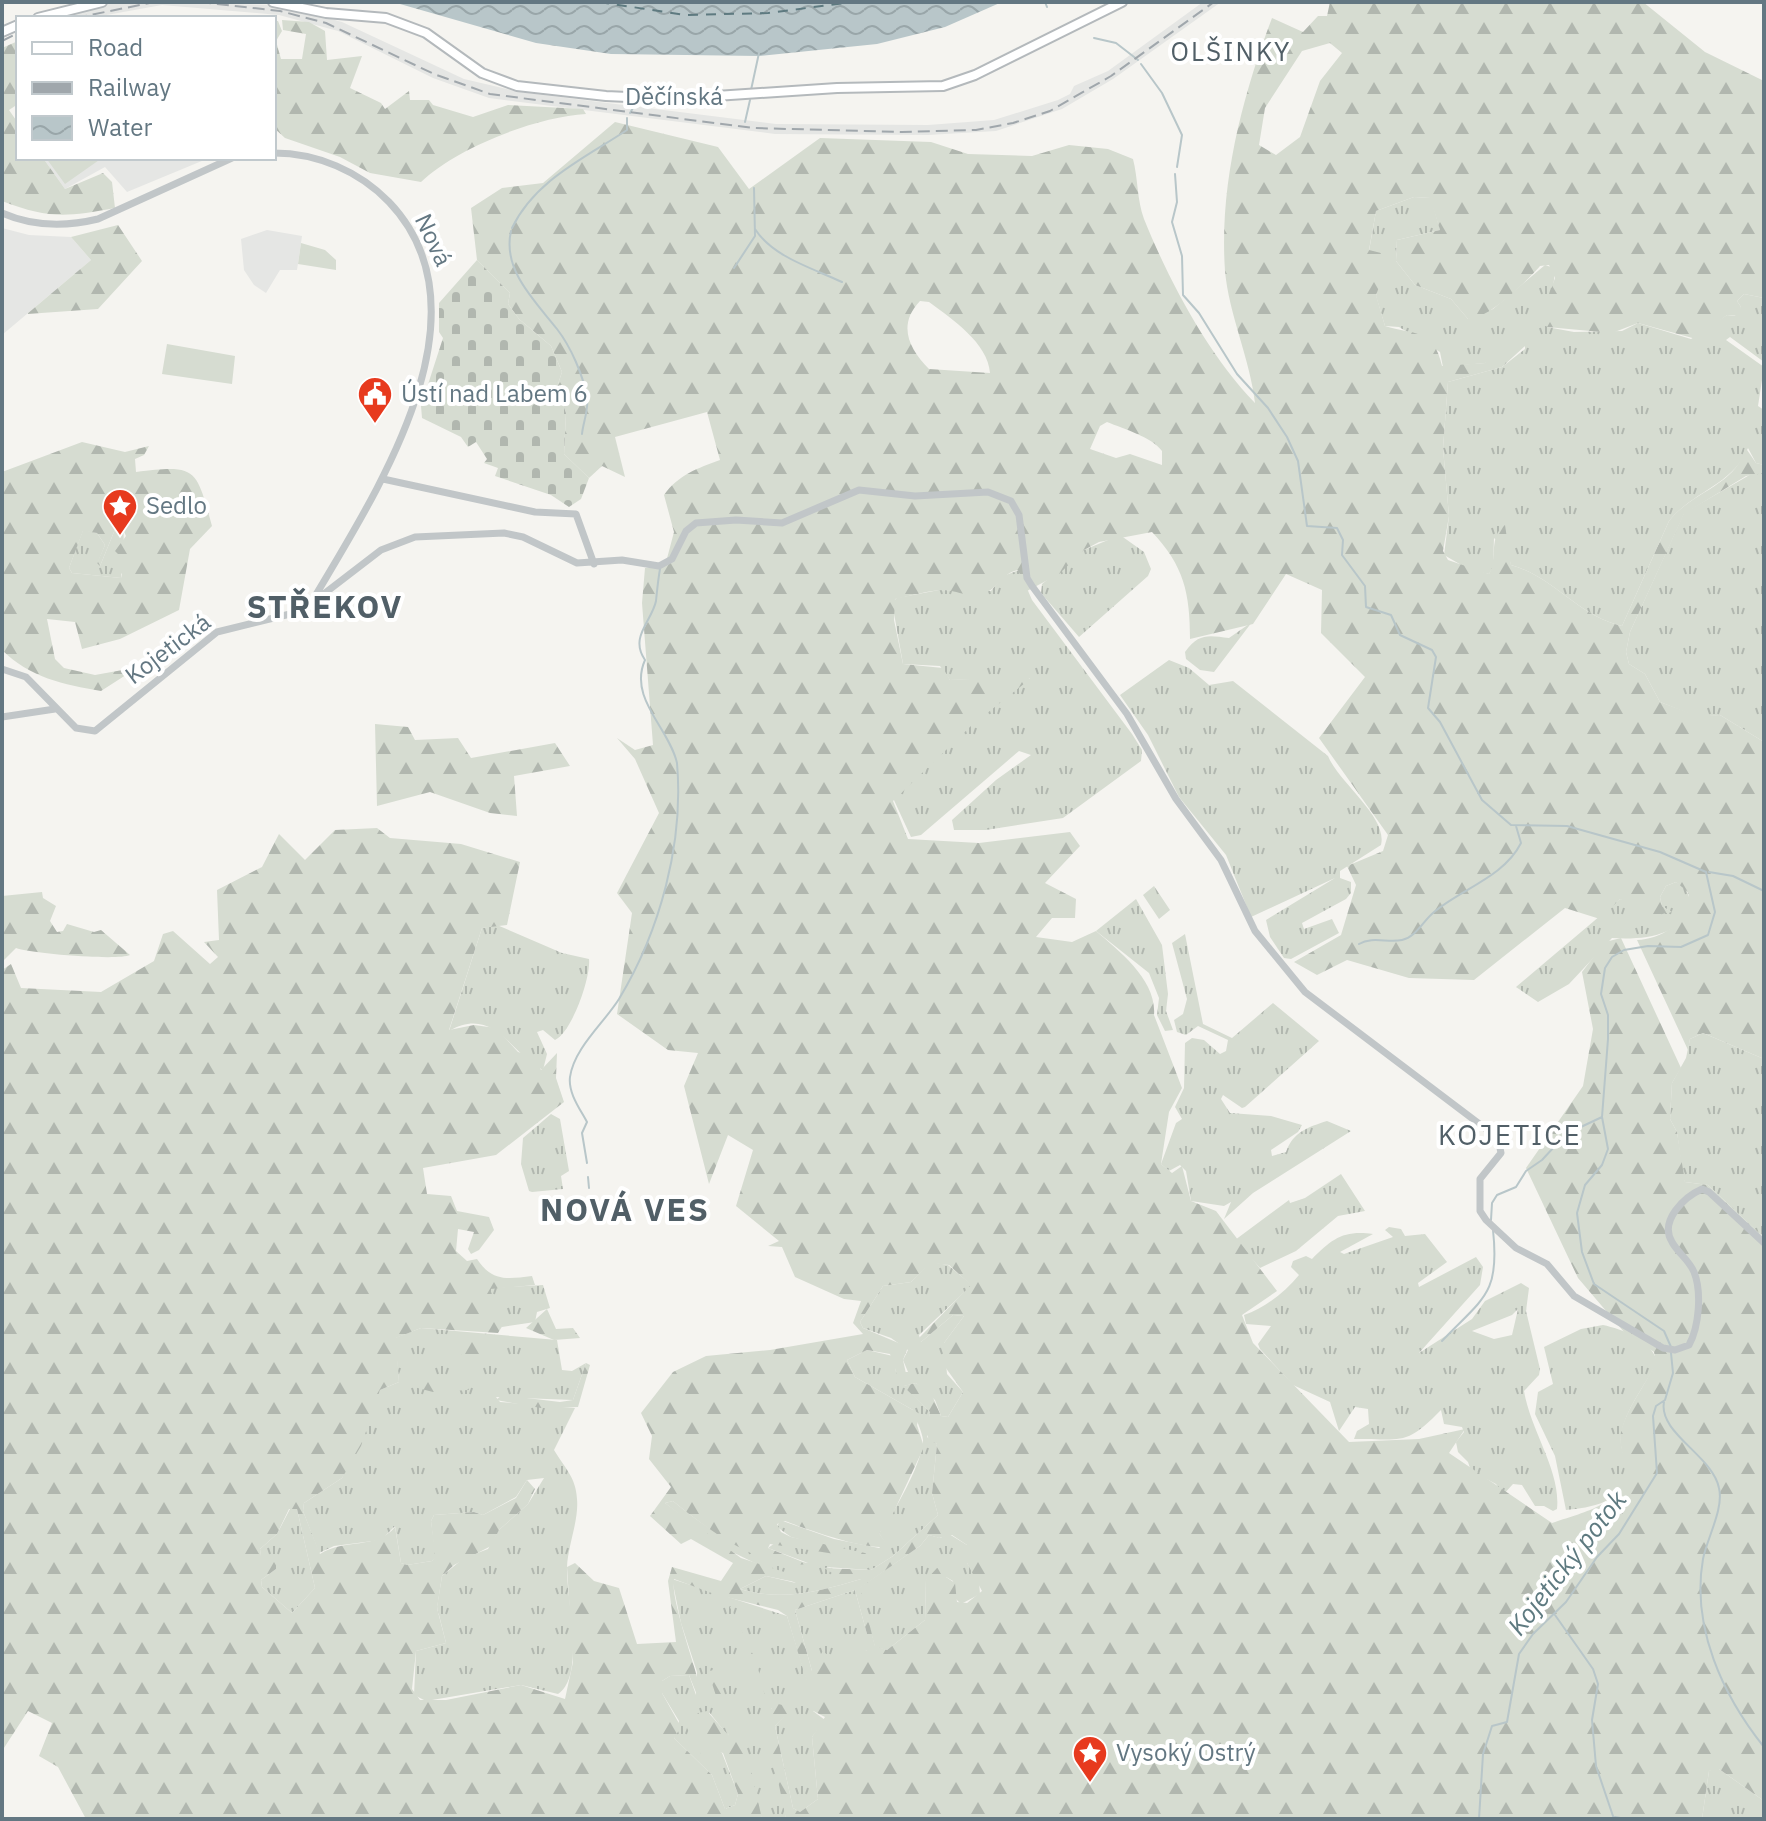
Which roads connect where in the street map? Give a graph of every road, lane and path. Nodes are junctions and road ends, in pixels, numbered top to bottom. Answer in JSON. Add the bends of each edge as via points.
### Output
{"nodes":[{"id":1,"x":102,"y":2,"type":"edge"},
{"id":2,"x":273,"y":2,"type":"edge"},
{"id":3,"x":1122,"y":2,"type":"edge"},
{"id":4,"x":46,"y":16,"type":"edge"},
{"id":5,"x":276,"y":153,"type":"edge"},
{"id":6,"x":228,"y":160,"type":"edge"},
{"id":7,"x":2,"y":213,"type":"edge"},
{"id":8,"x":383,"y":479,"type":"junction"},
{"id":9,"x":594,"y":564,"type":"junction"},
{"id":10,"x":313,"y":600,"type":"junction"},
{"id":11,"x":2,"y":669,"type":"edge"},
{"id":12,"x":55,"y":709,"type":"junction"},
{"id":13,"x":2,"y":717,"type":"edge"},
{"id":14,"x":1764,"y":1243,"type":"edge"}],
"edges":[{"from":1,"to":4,"type":"main road"},
{"from":2,"to":3,"type":"main road","name":"Děčínská","via":[[400,23],[432,36],[482,73],[508,84],[642,98],[943,86]]},
{"from":5,"to":8,"type":"street","name":"Nová","via":[[319,159],[360,178],[387,200],[416,239],[432,285],[434,317],[427,355]]},
{"from":6,"to":7,"type":"street","via":[[98,219],[51,225]]},
{"from":8,"to":9,"type":"street","via":[[535,512],[576,514]]},
{"from":8,"to":10,"type":"street","name":"Nová"},
{"from":9,"to":10,"type":"street","name":"Kojetická","via":[[577,563],[504,533],[426,535],[381,550]]},
{"from":9,"to":14,"type":"street","name":"Kojetická","via":[[622,560],[659,566],[672,559],[696,523],[782,523],[859,490],[1003,496],[1019,515],[1027,578],[1127,714],[1176,799],[1221,860],[1247,920],[1284,969],[1305,992],[1498,1138],[1501,1153],[1478,1189],[1480,1211],[1502,1238],[1547,1264],[1574,1296],[1675,1350],[1689,1345],[1697,1319],[1693,1271],[1668,1231],[1677,1209],[1702,1189]]},
{"from":10,"to":12,"type":"street","name":"Kojetická","via":[[283,616],[217,632],[98,729],[71,725]]},
{"from":11,"to":12,"type":"street","via":[[26,677]]},
{"from":12,"to":13,"type":"street"}]}
